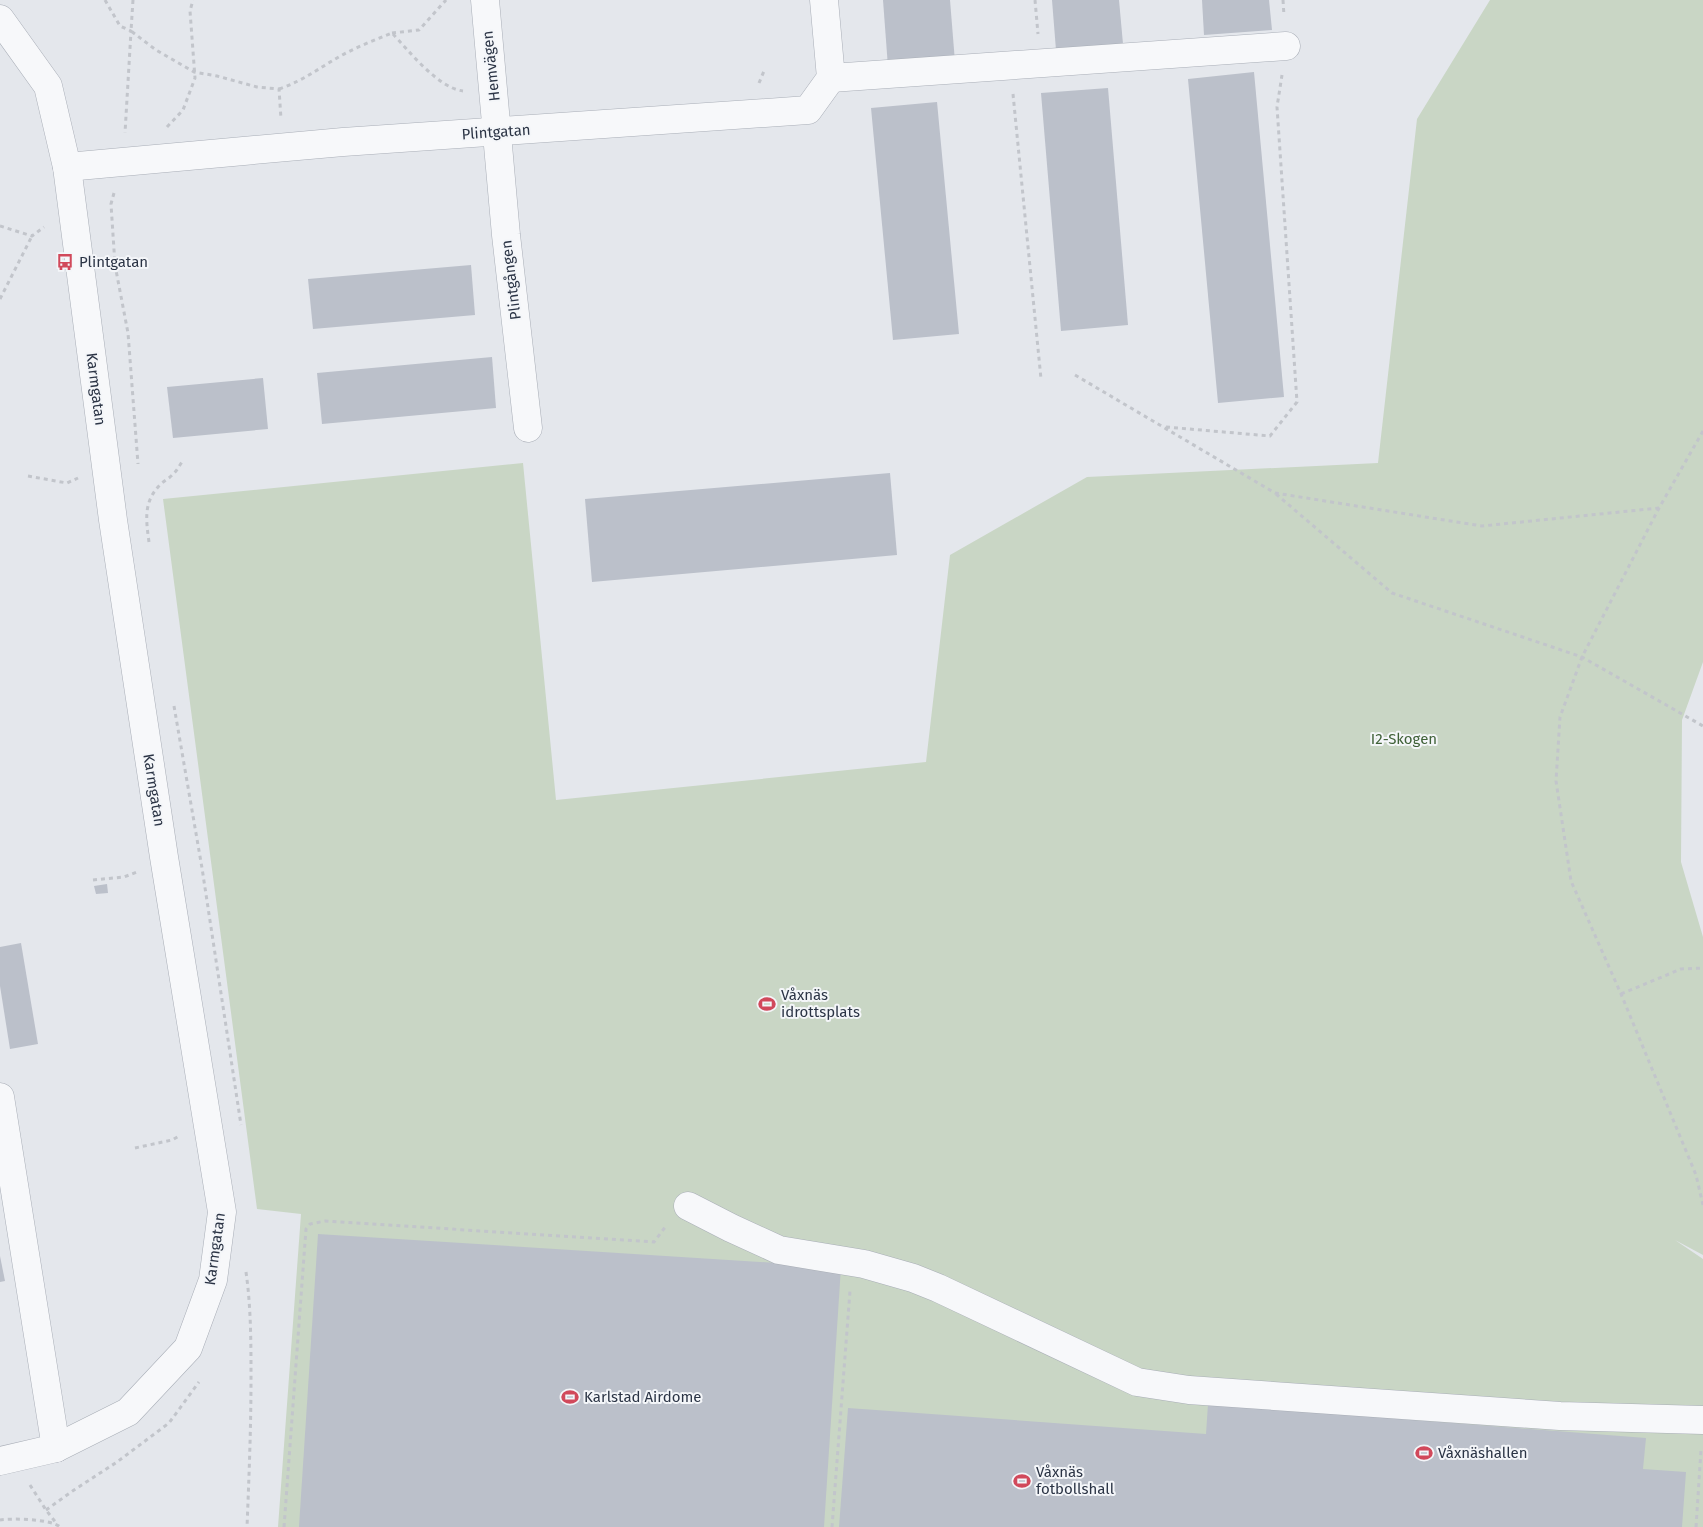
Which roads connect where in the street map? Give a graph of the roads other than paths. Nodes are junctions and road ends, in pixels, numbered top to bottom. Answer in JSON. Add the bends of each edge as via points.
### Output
{"nodes":[{"id":1,"x":484,"y":0,"type":"edge"},
{"id":2,"x":824,"y":0,"type":"edge"},
{"id":3,"x":0,"y":19,"type":"edge"},
{"id":4,"x":1286,"y":46,"type":"road end"},
{"id":5,"x":831,"y":78,"type":"junction"},
{"id":6,"x":497,"y":132,"type":"junction"},
{"id":7,"x":68,"y":167,"type":"junction"},
{"id":8,"x":528,"y":428,"type":"dead end"},
{"id":9,"x":0,"y":1097,"type":"edge"},
{"id":10,"x":688,"y":1206,"type":"road end"},
{"id":11,"x":1703,"y":1420,"type":"edge"},
{"id":12,"x":56,"y":1448,"type":"junction"},
{"id":13,"x":6,"y":1459,"type":"edge"}],
"edges":[{"from":1,"to":6,"type":"street","name":"Hemvägen"},
{"from":2,"to":5,"type":"street"},
{"from":3,"to":7,"type":"street","name":"Karmgatan","via":[[48,86]]},
{"from":4,"to":5,"type":"street"},
{"from":5,"to":6,"type":"street","name":"Plintgatan","via":[[808,110]]},
{"from":6,"to":7,"type":"street","name":"Plintgatan","via":[[343,142]]},
{"from":6,"to":8,"type":"street","name":"Plintgången"},
{"from":7,"to":12,"type":"street","name":"Karmgatan","via":[[112,520],[222,1212],[213,1280],[188,1348],[128,1412]]},
{"from":9,"to":12,"type":"street"},
{"from":10,"to":11,"type":"street","via":[[779,1250],[852,1262],[913,1278],[1138,1382],[1189,1390],[1560,1416]]},
{"from":12,"to":13,"type":"street","name":"Karmgatan"}]}
